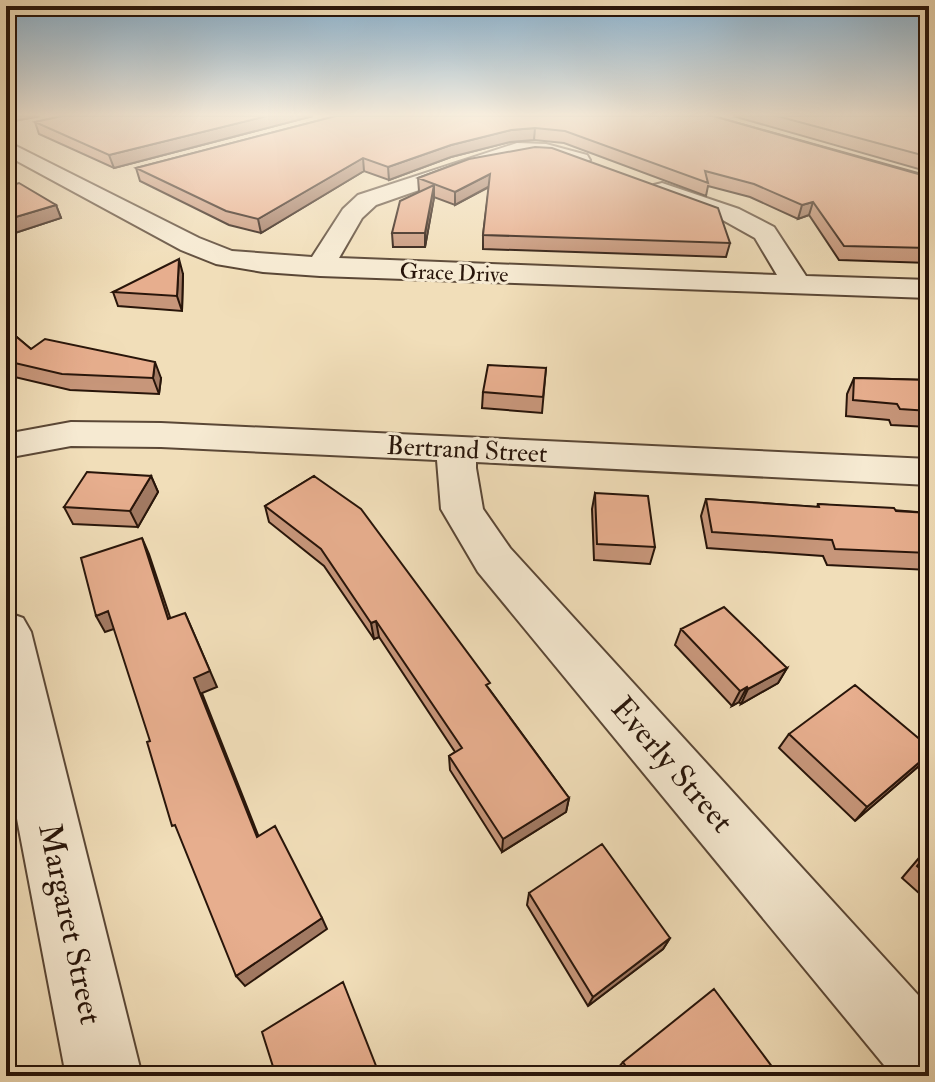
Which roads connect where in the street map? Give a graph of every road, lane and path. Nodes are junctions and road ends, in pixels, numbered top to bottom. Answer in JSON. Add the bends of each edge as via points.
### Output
{"nodes":[{"id":1,"x":54,"y":166,"type":"edge"},
{"id":2,"x":464,"y":166,"type":"edge"},
{"id":3,"x":112,"y":178,"type":"dead end"},
{"id":4,"x":641,"y":182,"type":"edge"},
{"id":5,"x":82,"y":186,"type":"junction"},
{"id":6,"x":320,"y":268,"type":"junction"},
{"id":7,"x":797,"y":284,"type":"junction"},
{"id":8,"x":929,"y":289,"type":"edge"},
{"id":9,"x":6,"y":446,"type":"edge"},
{"id":10,"x":457,"y":450,"type":"junction"},
{"id":11,"x":929,"y":472,"type":"edge"},
{"id":12,"x":6,"y":632,"type":"edge"},
{"id":13,"x":929,"y":1062,"type":"edge"},
{"id":14,"x":104,"y":1076,"type":"edge"}],
"edges":[{"from":1,"to":5,"type":"street","name":"Grace Drive"},
{"from":2,"to":6,"type":"street","via":[[367,200],[352,214]]},
{"from":3,"to":5,"type":"street"},
{"from":4,"to":7,"type":"street","via":[[765,233]]},
{"from":5,"to":6,"type":"street","name":"Grace Drive","via":[[226,258]]},
{"from":6,"to":7,"type":"street","name":"Grace Drive"},
{"from":7,"to":8,"type":"street","name":"Grace Drive"},
{"from":9,"to":10,"type":"street","name":"Bertrand Street","via":[[98,433]]},
{"from":10,"to":11,"type":"street","name":"Bertrand Street"},
{"from":10,"to":13,"type":"street","name":"Everly Street","via":[[455,486],[464,520],[494,560]]},
{"from":12,"to":14,"type":"street","name":"Margaret Street"}]}
